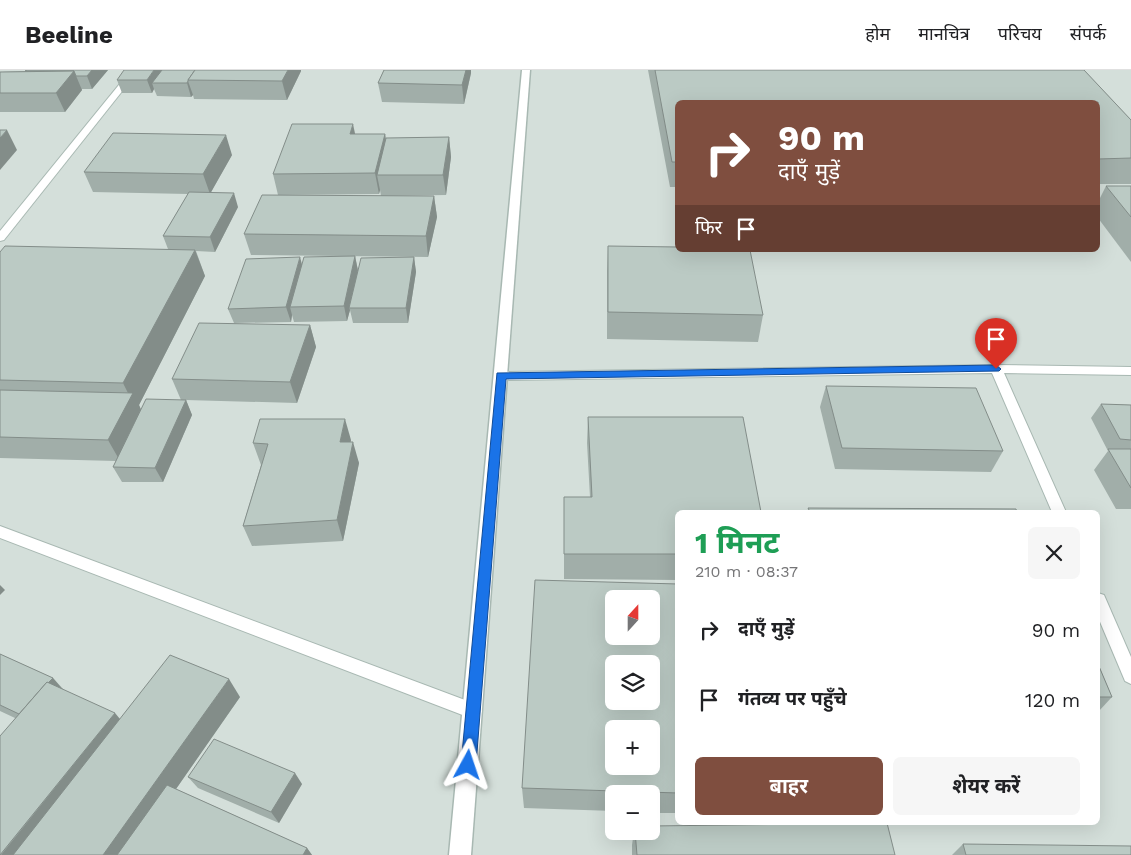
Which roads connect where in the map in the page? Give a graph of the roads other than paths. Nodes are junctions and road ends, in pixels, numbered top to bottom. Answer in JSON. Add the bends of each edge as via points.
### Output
{"nodes":[{"id":1,"x":135,"y":70,"type":"edge"},
{"id":2,"x":526,"y":70,"type":"edge"},
{"id":3,"x":0,"y":238,"type":"edge"},
{"id":4,"x":996,"y":369,"type":"junction"},
{"id":5,"x":1131,"y":371,"type":"edge"},
{"id":6,"x":501,"y":376,"type":"junction"},
{"id":7,"x":1058,"y":510,"type":"edge"},
{"id":8,"x":0,"y":532,"type":"edge"},
{"id":9,"x":1100,"y":605,"type":"edge"},
{"id":10,"x":1131,"y":676,"type":"edge"},
{"id":11,"x":473,"y":711,"type":"junction"},
{"id":12,"x":460,"y":855,"type":"edge"}],
"edges":[{"from":1,"to":3,"type":"lane"},
{"from":2,"to":6,"type":"street"},
{"from":4,"to":5,"type":"lane"},
{"from":4,"to":6,"type":"lane"},
{"from":4,"to":7,"type":"lane"},
{"from":6,"to":11,"type":"street"},
{"from":8,"to":11,"type":"lane"},
{"from":9,"to":10,"type":"lane"},
{"from":11,"to":12,"type":"street"}]}
